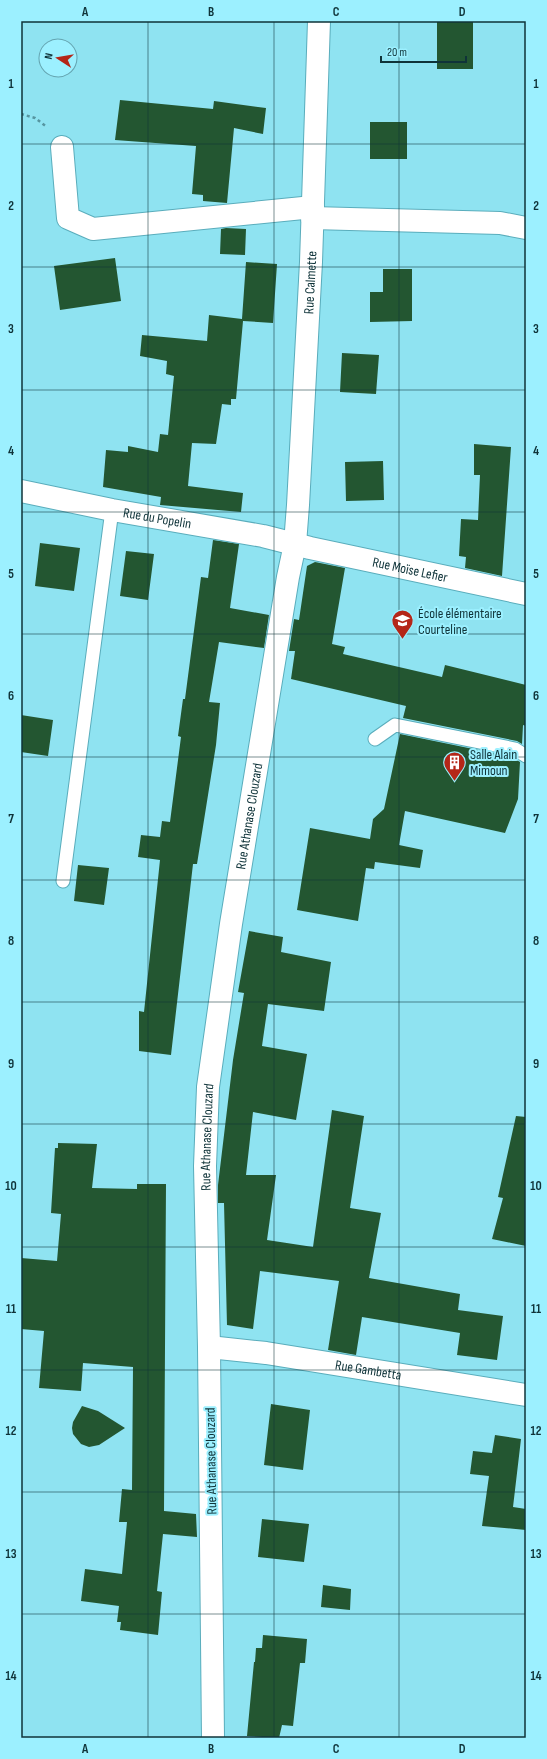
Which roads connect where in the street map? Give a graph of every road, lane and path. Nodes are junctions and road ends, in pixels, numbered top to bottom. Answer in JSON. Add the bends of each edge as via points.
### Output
{"nodes":[{"id":1,"x":319,"y":21,"type":"edge"},
{"id":2,"x":62,"y":147,"type":"dead end"},
{"id":3,"x":313,"y":213,"type":"junction"},
{"id":4,"x":526,"y":228,"type":"edge"},
{"id":5,"x":21,"y":491,"type":"edge"},
{"id":6,"x":112,"y":510,"type":"junction"},
{"id":7,"x":295,"y":544,"type":"junction"},
{"id":8,"x":526,"y":594,"type":"edge"},
{"id":9,"x":375,"y":739,"type":"dead end"},
{"id":10,"x":526,"y":756,"type":"edge"},
{"id":11,"x":63,"y":881,"type":"dead end"},
{"id":12,"x":209,"y":1347,"type":"junction"},
{"id":13,"x":526,"y":1395,"type":"edge"},
{"id":14,"x":213,"y":1738,"type":"edge"}],
"edges":[{"from":1,"to":3,"type":"street","name":"Rue Calmette"},
{"from":2,"to":3,"type":"street","via":[[68,218],[92,229]]},
{"from":3,"to":4,"type":"street","via":[[500,223]]},
{"from":3,"to":7,"type":"street","name":"Rue Calmette"},
{"from":5,"to":6,"type":"street","name":"Rue du Popelin"},
{"from":6,"to":7,"type":"street","name":"Rue du Popelin","via":[[263,536]]},
{"from":6,"to":11,"type":"lane"},
{"from":7,"to":8,"type":"street","name":"Rue Moïse Lefier"},
{"from":7,"to":12,"type":"street","name":"Rue Athanase Clouzard","via":[[288,577],[270,719],[231,924],[208,1087],[205,1166]]},
{"from":9,"to":10,"type":"lane","via":[[395,725],[515,749]]},
{"from":12,"to":13,"type":"street","name":"Rue Gambetta","via":[[266,1353]]},
{"from":12,"to":14,"type":"street","name":"Rue Athanase Clouzard"}]}
